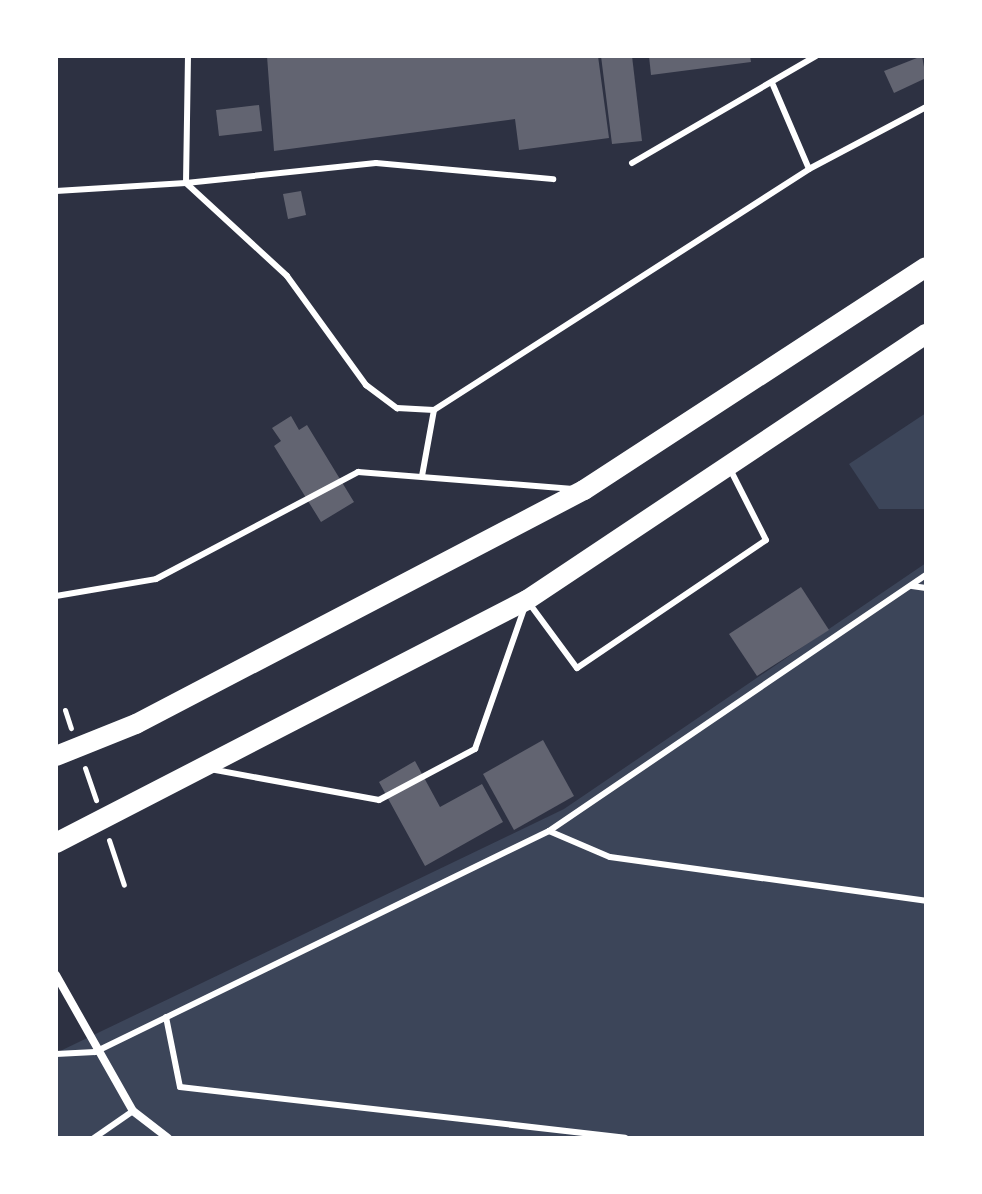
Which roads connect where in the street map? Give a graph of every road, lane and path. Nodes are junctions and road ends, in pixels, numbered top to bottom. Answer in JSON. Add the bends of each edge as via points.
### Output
{"nodes":[{"id":1,"x":188,"y":56,"type":"edge"},
{"id":2,"x":816,"y":56,"type":"edge"},
{"id":3,"x":773,"y":85,"type":"junction"},
{"id":4,"x":926,"y":107,"type":"edge"},
{"id":5,"x":632,"y":163,"type":"dead end"},
{"id":6,"x":809,"y":169,"type":"junction"},
{"id":7,"x":553,"y":179,"type":"dead end"},
{"id":8,"x":186,"y":183,"type":"junction"},
{"id":9,"x":56,"y":191,"type":"edge"},
{"id":10,"x":926,"y":267,"type":"edge"},
{"id":11,"x":926,"y":334,"type":"edge"},
{"id":12,"x":434,"y":410,"type":"junction"},
{"id":13,"x":728,"y":466,"type":"junction"},
{"id":14,"x":422,"y":476,"type":"junction"},
{"id":15,"x":584,"y":490,"type":"junction"},
{"id":16,"x":926,"y":575,"type":"edge"},
{"id":17,"x":912,"y":586,"type":"junction"},
{"id":18,"x":926,"y":588,"type":"edge"},
{"id":19,"x":56,"y":596,"type":"edge"},
{"id":20,"x":527,"y":600,"type":"junction"},
{"id":21,"x":56,"y":756,"type":"edge"},
{"id":22,"x":206,"y":769,"type":"junction"},
{"id":23,"x":549,"y":831,"type":"junction"},
{"id":24,"x":56,"y":843,"type":"edge"},
{"id":25,"x":926,"y":901,"type":"edge"},
{"id":26,"x":56,"y":975,"type":"edge"},
{"id":27,"x":166,"y":1017,"type":"junction"},
{"id":28,"x":95,"y":1052,"type":"junction"},
{"id":29,"x":56,"y":1054,"type":"edge"},
{"id":30,"x":133,"y":1111,"type":"junction"},
{"id":31,"x":594,"y":1135,"type":"edge"},
{"id":32,"x":94,"y":1138,"type":"edge"},
{"id":33,"x":168,"y":1138,"type":"edge"},
{"id":34,"x":625,"y":1138,"type":"edge"}],
"edges":[{"from":1,"to":8,"type":"lane"},
{"from":2,"to":3,"type":"lane"},
{"from":3,"to":5,"type":"lane"},
{"from":3,"to":6,"type":"lane"},
{"from":4,"to":6,"type":"lane"},
{"from":6,"to":12,"type":"lane"},
{"from":7,"to":8,"type":"lane","via":[[376,163]]},
{"from":8,"to":9,"type":"lane"},
{"from":8,"to":12,"type":"lane","via":[[287,276],[366,385],[397,408]]},
{"from":10,"to":15,"type":"main road"},
{"from":11,"to":13,"type":"main road"},
{"from":12,"to":14,"type":"lane"},
{"from":13,"to":20,"type":"main road"},
{"from":13,"to":20,"type":"lane","via":[[766,540],[577,668]]},
{"from":14,"to":15,"type":"lane"},
{"from":14,"to":19,"type":"lane","via":[[358,472],[156,579]]},
{"from":15,"to":21,"type":"main road","via":[[136,724]]},
{"from":16,"to":17,"type":"lane"},
{"from":17,"to":18,"type":"lane"},
{"from":17,"to":23,"type":"lane"},
{"from":20,"to":22,"type":"main road"},
{"from":20,"to":22,"type":"lane","via":[[475,749],[379,800]]},
{"from":22,"to":24,"type":"main road"},
{"from":23,"to":25,"type":"lane","via":[[610,857]]},
{"from":23,"to":27,"type":"lane"},
{"from":26,"to":28,"type":"street"},
{"from":27,"to":28,"type":"lane"},
{"from":27,"to":31,"type":"lane","via":[[180,1087]]},
{"from":28,"to":29,"type":"lane"},
{"from":28,"to":30,"type":"street"},
{"from":30,"to":32,"type":"lane"},
{"from":30,"to":33,"type":"street"},
{"from":31,"to":34,"type":"lane"}]}
